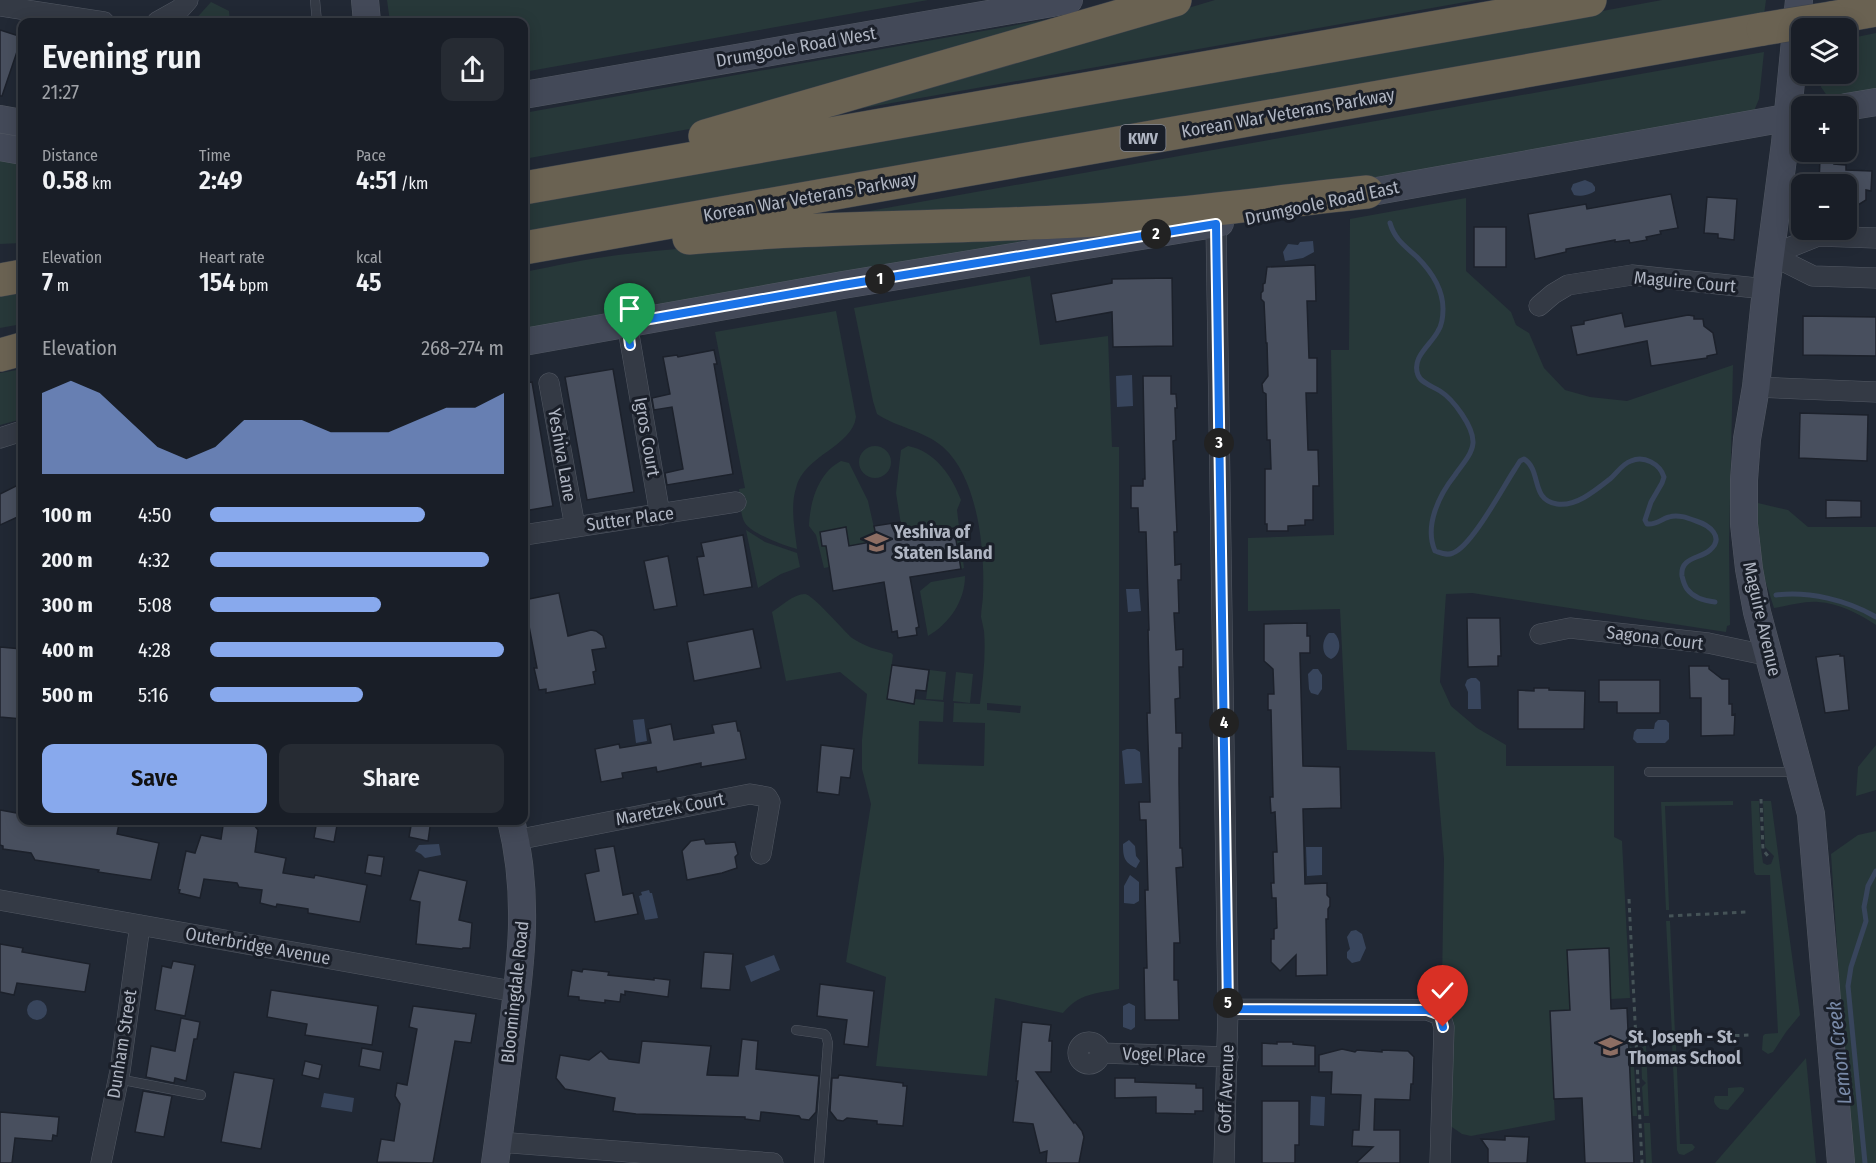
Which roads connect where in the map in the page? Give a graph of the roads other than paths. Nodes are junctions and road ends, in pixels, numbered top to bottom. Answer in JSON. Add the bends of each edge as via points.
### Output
{"nodes":[{"id":1,"x":188,"y":0,"type":"edge"},
{"id":2,"x":315,"y":0,"type":"edge"},
{"id":3,"x":365,"y":0,"type":"edge"},
{"id":4,"x":1069,"y":0,"type":"edge"},
{"id":5,"x":1175,"y":0,"type":"edge"},
{"id":6,"x":1590,"y":0,"type":"edge"},
{"id":7,"x":1799,"y":0,"type":"edge"},
{"id":8,"x":0,"y":6,"type":"edge"},
{"id":9,"x":1876,"y":10,"type":"edge"},
{"id":10,"x":78,"y":18,"type":"edge"},
{"id":11,"x":164,"y":18,"type":"edge"},
{"id":12,"x":317,"y":18,"type":"edge"},
{"id":13,"x":367,"y":18,"type":"edge"},
{"id":14,"x":528,"y":93,"type":"edge"},
{"id":15,"x":1795,"y":96,"type":"edge"},
{"id":16,"x":1876,"y":102,"type":"edge"},
{"id":17,"x":1857,"y":105,"type":"edge"},
{"id":18,"x":1791,"y":117,"type":"edge"},
{"id":19,"x":0,"y":119,"type":"edge"},
{"id":20,"x":18,"y":122,"type":"edge"},
{"id":21,"x":1791,"y":134,"type":"edge"},
{"id":22,"x":0,"y":147,"type":"edge"},
{"id":23,"x":18,"y":150,"type":"edge"},
{"id":24,"x":528,"y":185,"type":"edge"},
{"id":25,"x":528,"y":185,"type":"edge"},
{"id":26,"x":1367,"y":192,"type":"junction"},
{"id":27,"x":1216,"y":224,"type":"junction"},
{"id":28,"x":1876,"y":238,"type":"edge"},
{"id":29,"x":528,"y":247,"type":"edge"},
{"id":30,"x":528,"y":255,"type":"edge"},
{"id":31,"x":1771,"y":255,"type":"junction"},
{"id":32,"x":18,"y":258,"type":"edge"},
{"id":33,"x":0,"y":260,"type":"edge"},
{"id":34,"x":18,"y":277,"type":"edge"},
{"id":35,"x":1876,"y":278,"type":"edge"},
{"id":36,"x":0,"y":280,"type":"edge"},
{"id":37,"x":1766,"y":289,"type":"junction"},
{"id":38,"x":1539,"y":306,"type":"dead end"},
{"id":39,"x":627,"y":323,"type":"junction"},
{"id":40,"x":18,"y":339,"type":"edge"},
{"id":41,"x":0,"y":341,"type":"edge"},
{"id":42,"x":528,"y":341,"type":"edge"},
{"id":43,"x":18,"y":350,"type":"edge"},
{"id":44,"x":0,"y":355,"type":"edge"},
{"id":45,"x":549,"y":383,"type":"dead end"},
{"id":46,"x":1756,"y":387,"type":"junction"},
{"id":47,"x":1876,"y":392,"type":"edge"},
{"id":48,"x":18,"y":432,"type":"edge"},
{"id":49,"x":0,"y":438,"type":"edge"},
{"id":50,"x":736,"y":502,"type":"dead end"},
{"id":51,"x":660,"y":515,"type":"junction"},
{"id":52,"x":575,"y":527,"type":"junction"},
{"id":53,"x":528,"y":534,"type":"edge"},
{"id":54,"x":1540,"y":634,"type":"dead end"},
{"id":55,"x":1770,"y":656,"type":"junction"},
{"id":56,"x":1648,"y":772,"type":"dead end"},
{"id":57,"x":1801,"y":772,"type":"junction"},
{"id":58,"x":514,"y":830,"type":"edge"},
{"id":59,"x":760,"y":854,"type":"dead end"},
{"id":60,"x":0,"y":900,"type":"edge"},
{"id":61,"x":140,"y":924,"type":"junction"},
{"id":62,"x":517,"y":992,"type":"junction"},
{"id":63,"x":1228,"y":1009,"type":"junction"},
{"id":64,"x":796,"y":1030,"type":"dead end"},
{"id":65,"x":1100,"y":1053,"type":"dead end"},
{"id":66,"x":1228,"y":1057,"type":"junction"},
{"id":67,"x":118,"y":1079,"type":"junction"},
{"id":68,"x":201,"y":1095,"type":"dead end"},
{"id":69,"x":496,"y":1153,"type":"edge"},
{"id":70,"x":629,"y":1158,"type":"edge"},
{"id":71,"x":101,"y":1163,"type":"edge"},
{"id":72,"x":773,"y":1163,"type":"edge"},
{"id":73,"x":819,"y":1163,"type":"edge"},
{"id":74,"x":1224,"y":1163,"type":"edge"},
{"id":75,"x":1440,"y":1163,"type":"edge"},
{"id":76,"x":1841,"y":1163,"type":"edge"}],
"edges":[{"from":1,"to":11,"type":"street"},
{"from":2,"to":12,"type":"lane"},
{"from":3,"to":13,"type":"street"},
{"from":4,"to":14,"type":"street","name":"Drumgoole Road West"},
{"from":5,"to":24,"type":"highway","via":[[746,126],[629,154]]},
{"from":6,"to":25,"type":"highway"},
{"from":7,"to":15,"type":"street","name":"Maguire Avenue"},
{"from":8,"to":10,"type":"street"},
{"from":9,"to":29,"type":"highway","name":"Korean War Veterans Parkway","number":"KWV","bridge":true},
{"from":16,"to":17,"type":"street"},
{"from":18,"to":26,"type":"street","name":"Drumgoole Road East"},
{"from":19,"to":20,"type":"street"},
{"from":21,"to":31,"type":"street","name":"Maguire Avenue"},
{"from":22,"to":23,"type":"street"},
{"from":26,"to":27,"type":"street","name":"Drumgoole Road East"},
{"from":26,"to":30,"type":"highway","via":[[1153,217],[766,231]]},
{"from":27,"to":39,"type":"street","name":"Drumgoole Road East"},
{"from":27,"to":63,"type":"street","name":"Goff Avenue"},
{"from":28,"to":31,"type":"street","via":[[1818,236]]},
{"from":31,"to":35,"type":"street","via":[[1813,276]]},
{"from":31,"to":37,"type":"street","name":"Maguire Avenue"},
{"from":32,"to":33,"type":"highway"},
{"from":34,"to":36,"type":"highway"},
{"from":37,"to":38,"type":"street","name":"Maguire Court","via":[[1632,275],[1568,285]]},
{"from":37,"to":46,"type":"street","name":"Maguire Avenue"},
{"from":39,"to":42,"type":"street","name":"Drumgoole Road East"},
{"from":39,"to":51,"type":"street","name":"Igros Court"},
{"from":40,"to":41,"type":"highway"},
{"from":43,"to":44,"type":"highway"},
{"from":45,"to":52,"type":"street","name":"Yeshiva Lane"},
{"from":46,"to":47,"type":"street"},
{"from":46,"to":55,"type":"street","name":"Maguire Avenue","via":[[1747,439],[1744,524],[1757,612]]},
{"from":48,"to":49,"type":"street"},
{"from":50,"to":51,"type":"street","name":"Sutter Place"},
{"from":51,"to":52,"type":"street","name":"Sutter Place"},
{"from":52,"to":53,"type":"street","name":"Sutter Place"},
{"from":54,"to":55,"type":"street","name":"Sagona Court","via":[[1570,628],[1708,644]]},
{"from":55,"to":57,"type":"street","name":"Maguire Avenue"},
{"from":56,"to":57,"type":"lane"},
{"from":57,"to":76,"type":"street","name":"Maguire Avenue","via":[[1811,814]]},
{"from":58,"to":59,"type":"street","name":"Maretzek Court","via":[[759,794],[770,802]]},
{"from":58,"to":62,"type":"street","name":"Bloomingdale Road","via":[[522,886],[523,932]]},
{"from":60,"to":61,"type":"street","name":"Outerbridge Avenue"},
{"from":61,"to":62,"type":"street","name":"Outerbridge Avenue"},
{"from":61,"to":67,"type":"street","name":"Dunham Street"},
{"from":62,"to":69,"type":"street","name":"Bloomingdale Road"},
{"from":63,"to":66,"type":"street","name":"Goff Avenue"},
{"from":63,"to":75,"type":"street","via":[[1427,1010],[1440,1015]]},
{"from":64,"to":73,"type":"lane","via":[[824,1034],[828,1043]]},
{"from":65,"to":66,"type":"street","name":"Vogel Place"},
{"from":66,"to":74,"type":"street","name":"Goff Avenue"},
{"from":67,"to":68,"type":"lane"},
{"from":67,"to":71,"type":"street","name":"Dunham Street"},
{"from":69,"to":70,"type":"street"},
{"from":70,"to":72,"type":"street"}]}
